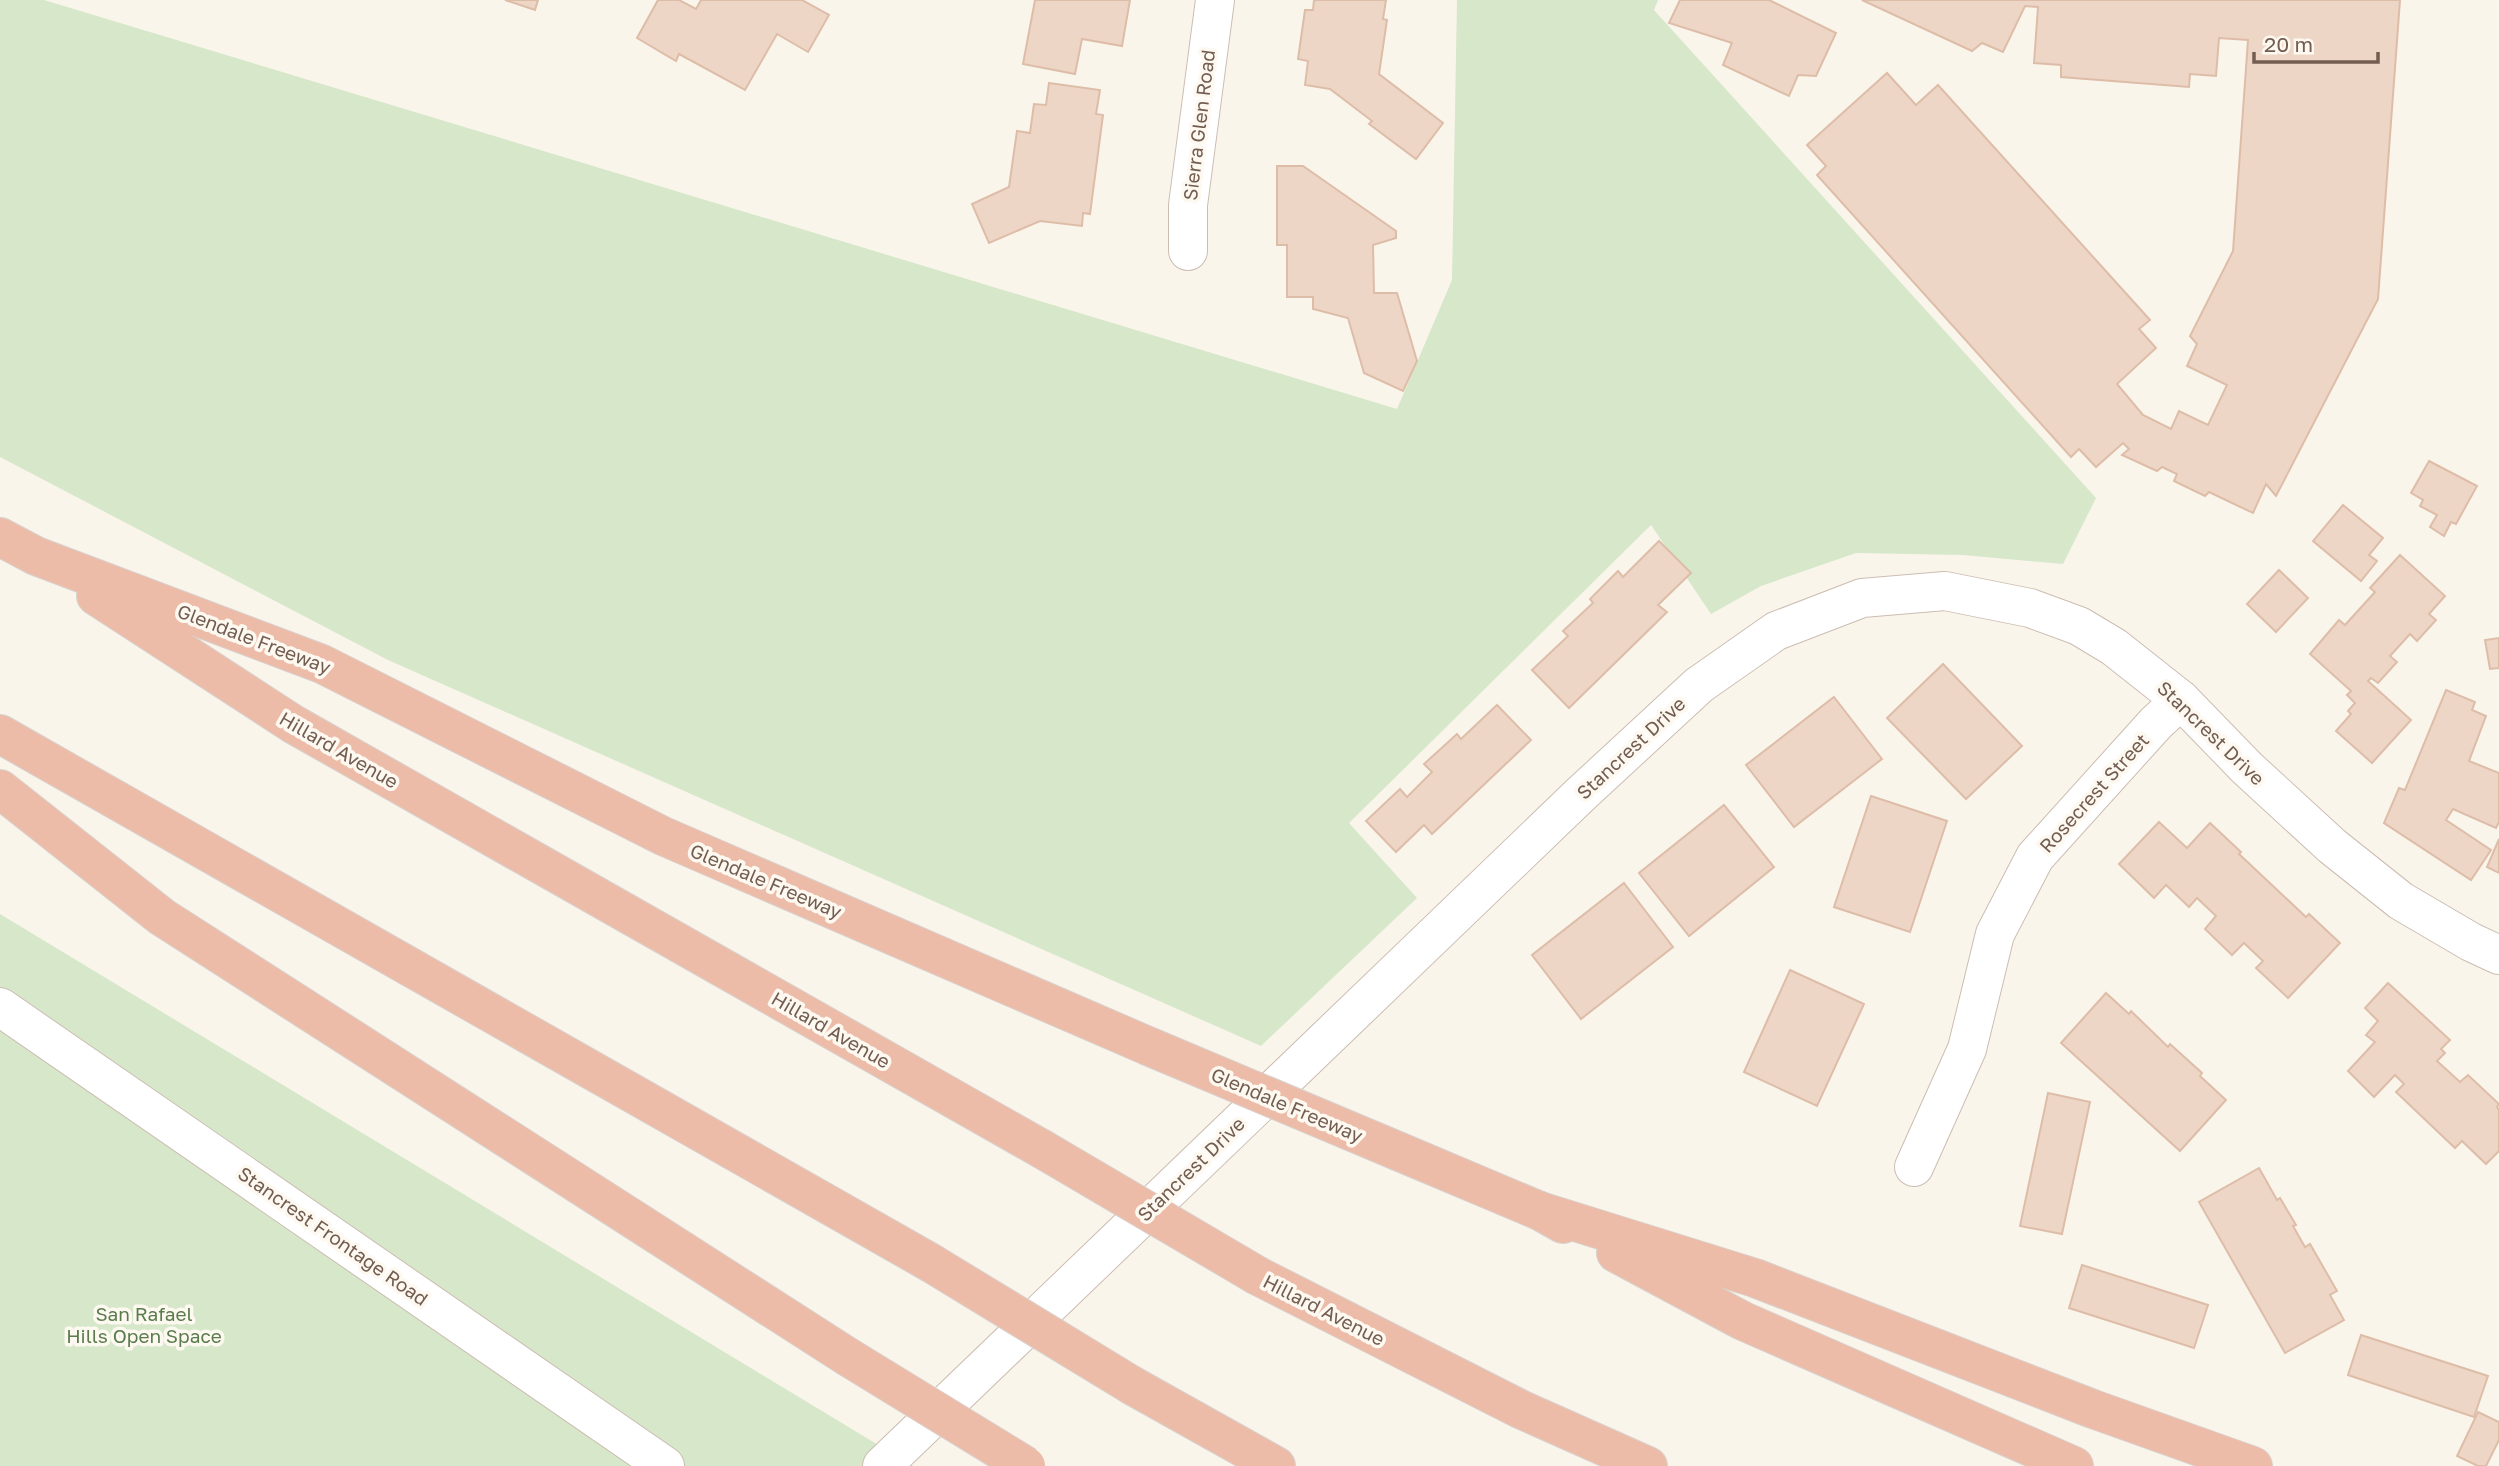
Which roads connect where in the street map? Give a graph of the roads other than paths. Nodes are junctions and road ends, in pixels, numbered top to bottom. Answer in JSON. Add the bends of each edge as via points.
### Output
{"nodes":[{"id":1,"x":1215,"y":0,"type":"edge"},
{"id":2,"x":1188,"y":251,"type":"dead end"},
{"id":3,"x":0,"y":537,"type":"edge"},
{"id":4,"x":36,"y":556,"type":"junction"},
{"id":5,"x":2181,"y":700,"type":"junction"},
{"id":6,"x":0,"y":734,"type":"edge"},
{"id":7,"x":0,"y":789,"type":"edge"},
{"id":8,"x":2499,"y":955,"type":"edge"},
{"id":9,"x":0,"y":1007,"type":"edge"},
{"id":10,"x":1914,"y":1167,"type":"dead end"},
{"id":11,"x":1540,"y":1212,"type":"junction"},
{"id":12,"x":1520,"y":1409,"type":"junction"},
{"id":13,"x":665,"y":1466,"type":"edge"},
{"id":14,"x":882,"y":1466,"type":"edge"},
{"id":15,"x":1027,"y":1466,"type":"edge"},
{"id":16,"x":1276,"y":1466,"type":"edge"},
{"id":17,"x":1617,"y":1466,"type":"edge"},
{"id":18,"x":1648,"y":1466,"type":"edge"},
{"id":19,"x":2074,"y":1466,"type":"edge"},
{"id":20,"x":2253,"y":1466,"type":"edge"}],
"edges":[{"from":1,"to":2,"type":"street","name":"Sierra Glen Road","via":[[1188,205]]},
{"from":3,"to":4,"type":"highway","name":"Glendale Freeway"},
{"from":4,"to":11,"type":"highway","name":"Glendale Freeway","bridge":true,"via":[[321,664],[663,836]]},
{"from":4,"to":12,"type":"highway","name":"Hillard Avenue","bridge":true,"via":[[293,724],[1258,1276]]},
{"from":5,"to":8,"type":"street","name":"Stancrest Drive","via":[[2332,846],[2401,901]]},
{"from":5,"to":10,"type":"street","name":"Rosecrest Street","via":[[2035,857],[1995,934],[1967,1049]]},
{"from":5,"to":14,"type":"street","name":"Stancrest Drive","via":[[2114,647],[2079,626],[2030,608],[1945,591],[1862,598],[1776,631],[1699,685],[1581,794]]},
{"from":6,"to":16,"type":"highway","bridge":true,"via":[[931,1263],[1133,1386]]},
{"from":7,"to":15,"type":"highway","bridge":true,"via":[[162,918],[848,1357]]},
{"from":9,"to":13,"type":"street","name":"Stancrest Frontage Road"},
{"from":11,"to":19,"type":"highway","via":[[1743,1321]]},
{"from":11,"to":20,"type":"highway","via":[[1755,1278],[2092,1409]]},
{"from":12,"to":17,"type":"highway"},
{"from":12,"to":18,"type":"highway","name":"Hillard Avenue"}]}
